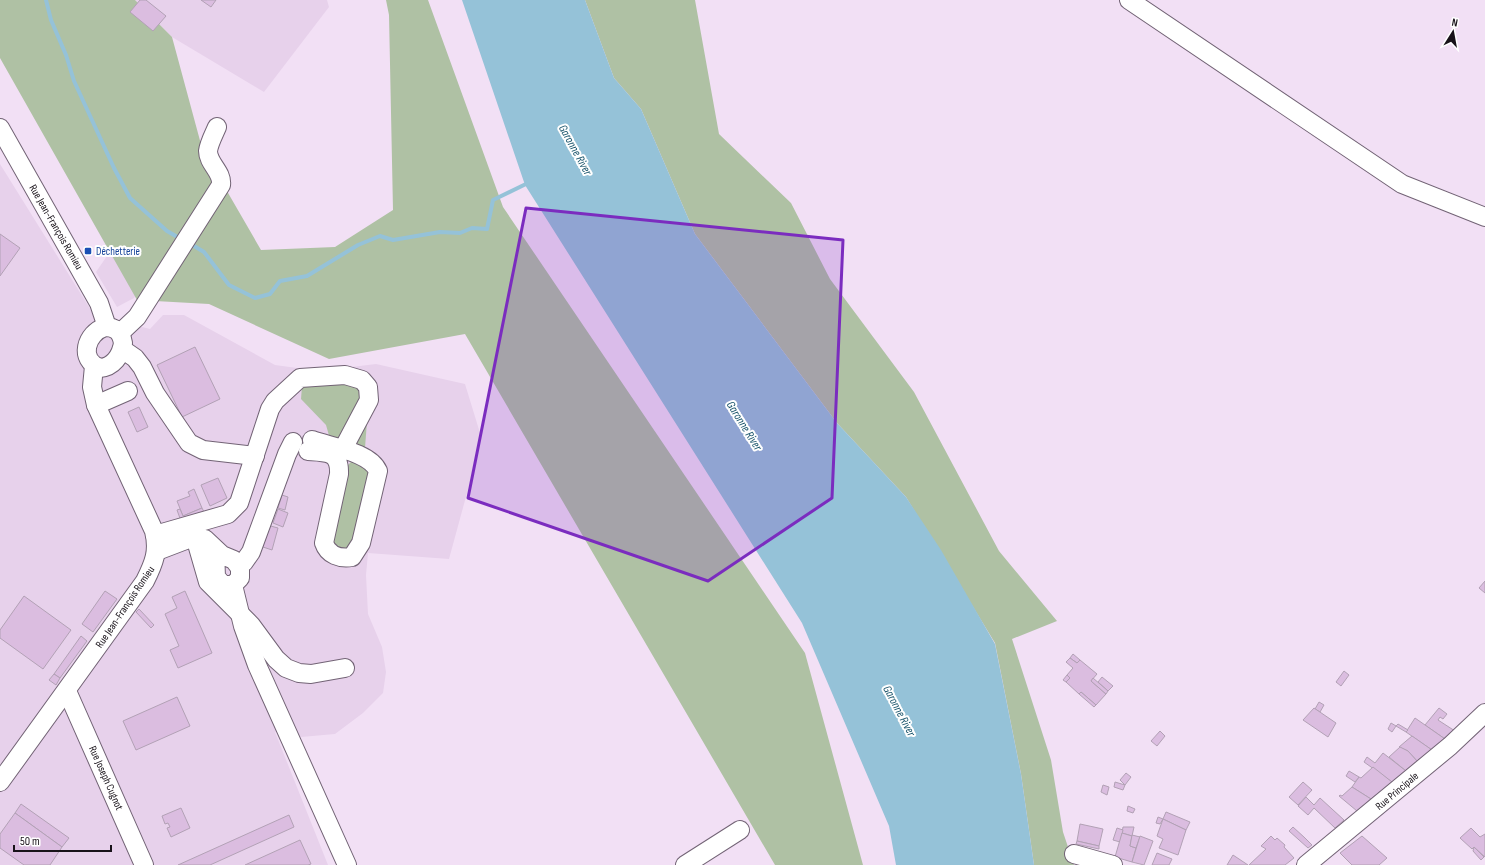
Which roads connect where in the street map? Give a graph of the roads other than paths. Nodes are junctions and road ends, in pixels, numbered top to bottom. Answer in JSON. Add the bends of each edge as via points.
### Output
{"nodes":[{"id":1,"x":1129,"y":0,"type":"edge"},
{"id":2,"x":217,"y":127,"type":"dead end"},
{"id":3,"x":0,"y":128,"type":"edge"},
{"id":4,"x":1485,"y":217,"type":"edge"},
{"id":5,"x":116,"y":336,"type":"junction"},
{"id":6,"x":94,"y":366,"type":"junction"},
{"id":7,"x":128,"y":391,"type":"dead end"},
{"id":8,"x":96,"y":405,"type":"junction"},
{"id":9,"x":303,"y":446,"type":"junction"},
{"id":10,"x":342,"y":449,"type":"junction"},
{"id":11,"x":255,"y":456,"type":"junction"},
{"id":12,"x":195,"y":538,"type":"junction"},
{"id":13,"x":156,"y":543,"type":"junction"},
{"id":14,"x":215,"y":550,"type":"junction"},
{"id":15,"x":239,"y":565,"type":"junction"},
{"id":16,"x":233,"y":585,"type":"junction"},
{"id":17,"x":240,"y":614,"type":"junction"},
{"id":18,"x":345,"y":668,"type":"dead end"},
{"id":19,"x":67,"y":691,"type":"junction"},
{"id":20,"x":1485,"y":713,"type":"edge"},
{"id":21,"x":0,"y":782,"type":"edge"},
{"id":22,"x":740,"y":830,"type":"dead end"},
{"id":23,"x":1074,"y":854,"type":"dead end"},
{"id":24,"x":144,"y":865,"type":"edge"},
{"id":25,"x":347,"y":865,"type":"edge"},
{"id":26,"x":685,"y":865,"type":"edge"},
{"id":27,"x":1114,"y":865,"type":"edge"},
{"id":28,"x":1306,"y":865,"type":"edge"}],
"edges":[{"from":1,"to":4,"type":"street","via":[[1402,184]]},
{"from":2,"to":5,"type":"street","via":[[208,151],[221,179],[220,185],[138,317]]},
{"from":3,"to":5,"type":"street","name":"Rue Jean-François Romieu"},
{"from":5,"to":6,"type":"street","via":[[110,366]]},
{"from":5,"to":6,"type":"street","via":[[99,329],[95,332],[86,347],[87,358]]},
{"from":5,"to":11,"type":"street","via":[[142,367],[155,393],[189,443],[203,450]]},
{"from":6,"to":8,"type":"street","via":[[92,387]]},
{"from":7,"to":8,"type":"street"},
{"from":8,"to":13,"type":"street"},
{"from":9,"to":10,"type":"street"},
{"from":9,"to":10,"type":"street","via":[[334,456],[339,463],[338,481],[324,543],[329,552],[346,558],[355,555],[361,543],[378,471],[367,458]]},
{"from":9,"to":15,"type":"street","via":[[282,470],[252,552]]},
{"from":10,"to":11,"type":"street","via":[[368,405],[370,396],[366,384],[356,377],[345,375],[300,378],[270,409]]},
{"from":11,"to":13,"type":"street","via":[[239,503],[232,511]]},
{"from":12,"to":13,"type":"street"},
{"from":12,"to":14,"type":"street","via":[[205,539]]},
{"from":12,"to":17,"type":"street","via":[[208,582]]},
{"from":13,"to":19,"type":"street","name":"Rue Jean-François Romieu","via":[[155,562],[145,581]]},
{"from":14,"to":15,"type":"street"},
{"from":14,"to":16,"type":"street","via":[[216,577],[223,584]]},
{"from":15,"to":16,"type":"street","via":[[240,578]]},
{"from":16,"to":17,"type":"street"},
{"from":17,"to":18,"type":"street","via":[[286,668],[311,674]]},
{"from":17,"to":25,"type":"street","via":[[257,665]]},
{"from":19,"to":21,"type":"street","name":"Rue Jean-François Romieu"},
{"from":19,"to":24,"type":"street","name":"Rue Joseph Cugnot"},
{"from":20,"to":28,"type":"street","name":"Rue Principale","via":[[1450,746]]},
{"from":22,"to":26,"type":"street"},
{"from":23,"to":27,"type":"street"}]}
